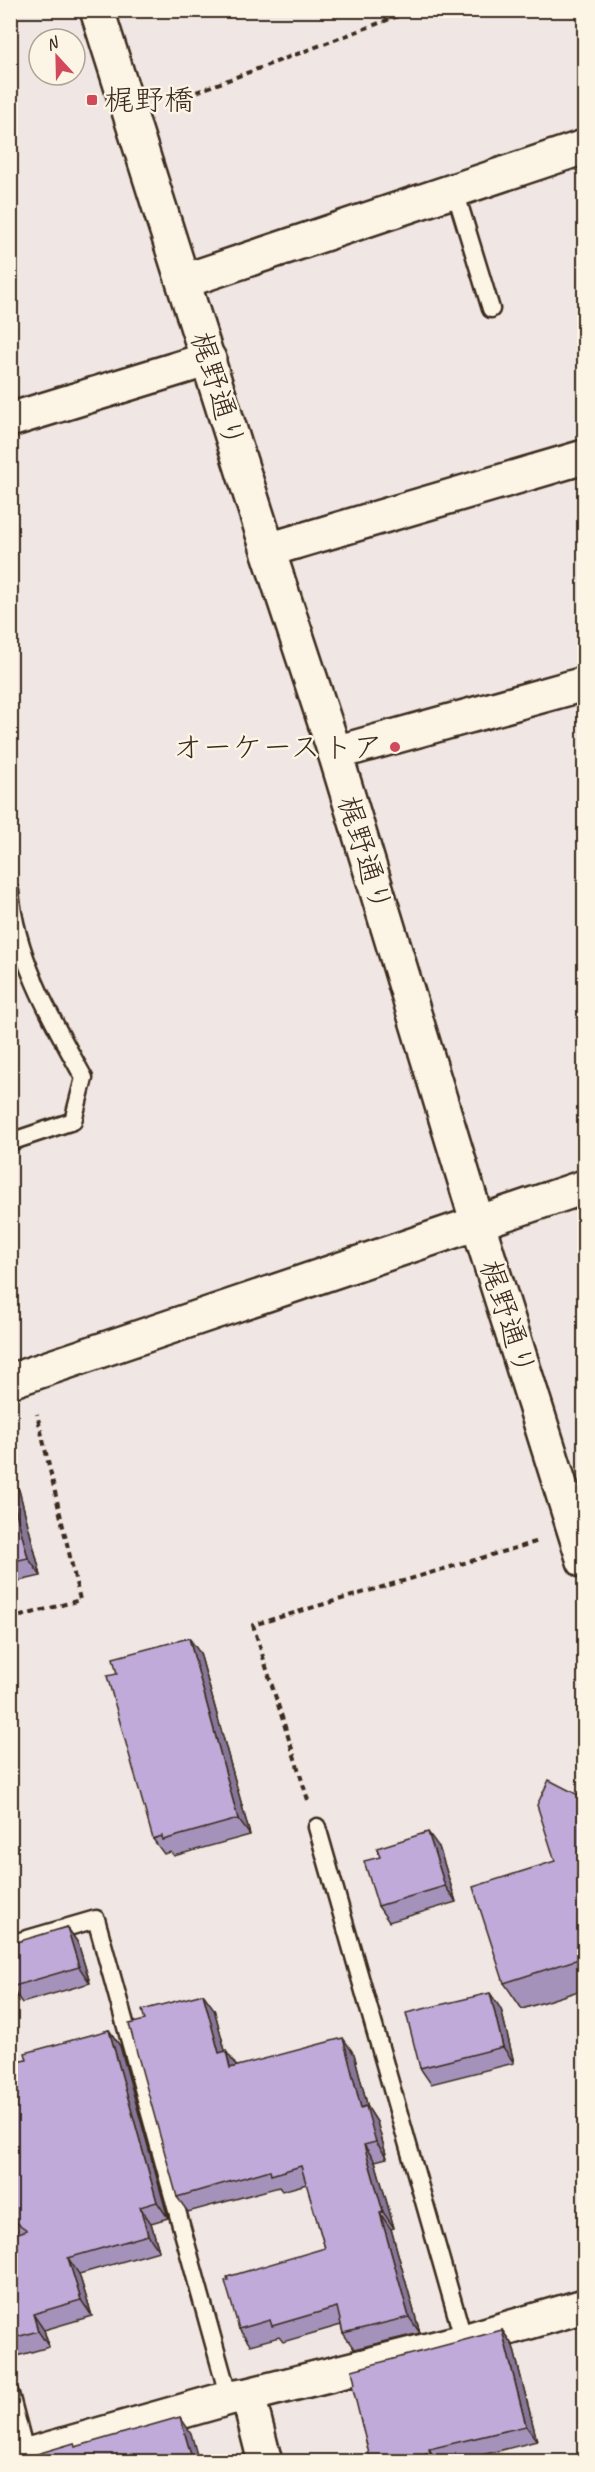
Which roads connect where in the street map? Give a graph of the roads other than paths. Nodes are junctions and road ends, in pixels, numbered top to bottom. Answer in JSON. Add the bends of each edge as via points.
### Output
{"nodes":[{"id":1,"x":97,"y":10,"type":"edge"},
{"id":2,"x":585,"y":147,"type":"edge"},
{"id":3,"x":455,"y":191,"type":"junction"},
{"id":4,"x":184,"y":281,"type":"junction"},
{"id":5,"x":491,"y":309,"type":"dead end"},
{"id":6,"x":209,"y":359,"type":"junction"},
{"id":7,"x":10,"y":420,"type":"edge"},
{"id":8,"x":585,"y":457,"type":"edge"},
{"id":9,"x":268,"y":550,"type":"junction"},
{"id":10,"x":585,"y":684,"type":"edge"},
{"id":11,"x":335,"y":753,"type":"junction"},
{"id":12,"x":10,"y":891,"type":"edge"},
{"id":13,"x":10,"y":1142,"type":"edge"},
{"id":14,"x":585,"y":1187,"type":"edge"},
{"id":15,"x":478,"y":1224,"type":"junction"},
{"id":16,"x":19,"y":1378,"type":"edge"},
{"id":17,"x":585,"y":1561,"type":"edge"},
{"id":18,"x":317,"y":1827,"type":"road end"},
{"id":19,"x":10,"y":1944,"type":"edge"},
{"id":20,"x":585,"y":2306,"type":"edge"},
{"id":21,"x":464,"y":2341,"type":"junction"},
{"id":22,"x":10,"y":2394,"type":"edge"},
{"id":23,"x":239,"y":2396,"type":"junction"},
{"id":24,"x":18,"y":2457,"type":"edge"},
{"id":25,"x":266,"y":2462,"type":"edge"}],
"edges":[{"from":1,"to":4,"type":"street","name":"梶野通り"},
{"from":2,"to":3,"type":"street"},
{"from":3,"to":4,"type":"street"},
{"from":3,"to":5,"type":"lane"},
{"from":4,"to":6,"type":"street","name":"梶野通り"},
{"from":6,"to":7,"type":"street"},
{"from":6,"to":9,"type":"street","name":"梶野通り"},
{"from":8,"to":9,"type":"street"},
{"from":9,"to":11,"type":"street","name":"梶野通り"},
{"from":10,"to":11,"type":"street"},
{"from":11,"to":15,"type":"street","name":"梶野通り"},
{"from":12,"to":13,"type":"lane","via":[[38,993],[84,1078],[73,1122]]},
{"from":14,"to":15,"type":"street"},
{"from":15,"to":16,"type":"street"},
{"from":15,"to":17,"type":"street","name":"梶野通り"},
{"from":18,"to":21,"type":"lane"},
{"from":19,"to":23,"type":"lane","via":[[96,1919]]},
{"from":20,"to":21,"type":"street"},
{"from":21,"to":23,"type":"street"},
{"from":22,"to":24,"type":"lane"},
{"from":23,"to":24,"type":"street"},
{"from":23,"to":25,"type":"street"}]}
